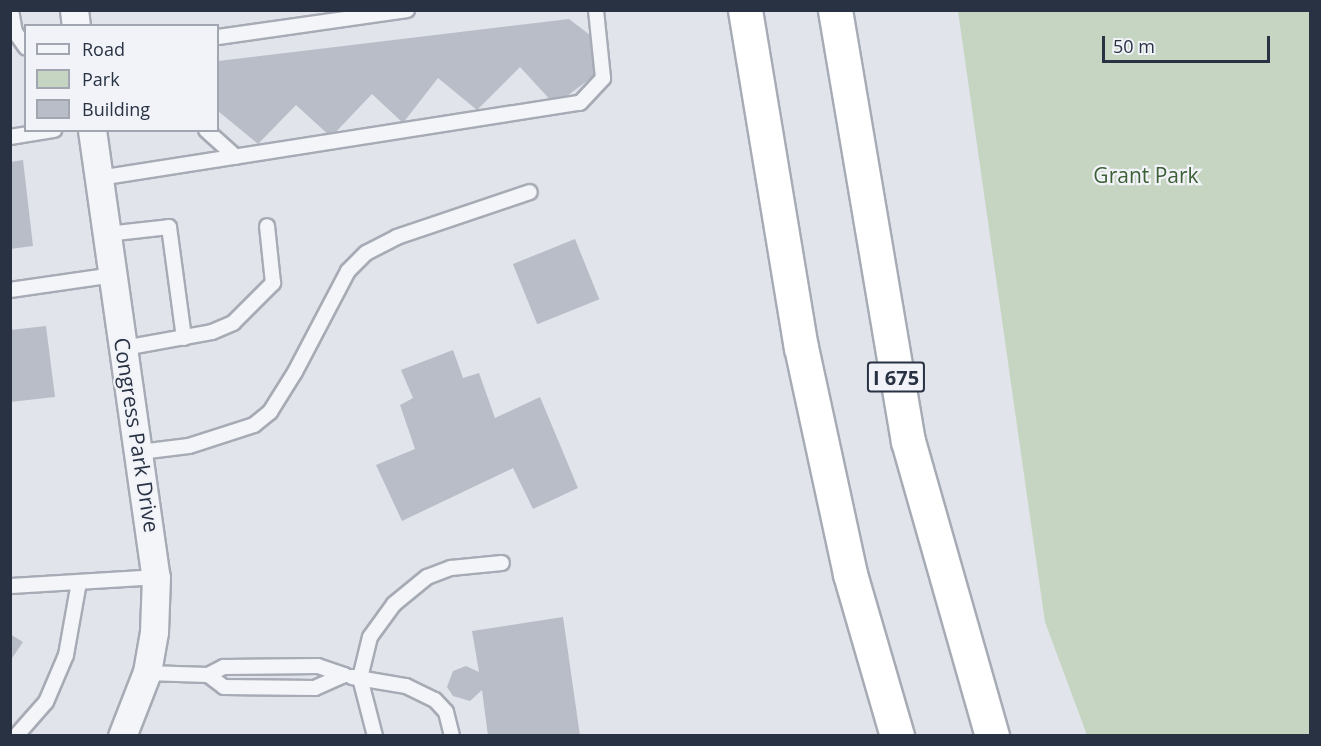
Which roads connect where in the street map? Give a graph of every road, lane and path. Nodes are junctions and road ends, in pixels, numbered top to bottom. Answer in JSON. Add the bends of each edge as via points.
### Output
{"nodes":[{"id":1,"x":11,"y":10,"type":"edge"},
{"id":2,"x":407,"y":10,"type":"edge"},
{"id":3,"x":596,"y":10,"type":"edge"},
{"id":4,"x":745,"y":10,"type":"edge"},
{"id":5,"x":835,"y":10,"type":"edge"},
{"id":6,"x":219,"y":37,"type":"edge"},
{"id":7,"x":24,"y":45,"type":"edge"},
{"id":8,"x":41,"y":132,"type":"edge"},
{"id":9,"x":92,"y":132,"type":"edge"},
{"id":10,"x":208,"y":132,"type":"edge"},
{"id":11,"x":10,"y":137,"type":"edge"},
{"id":12,"x":236,"y":157,"type":"junction"},
{"id":13,"x":99,"y":178,"type":"junction"},
{"id":14,"x":530,"y":192,"type":"dead end"},
{"id":15,"x":267,"y":226,"type":"dead end"},
{"id":16,"x":107,"y":234,"type":"junction"},
{"id":17,"x":114,"y":275,"type":"junction"},
{"id":18,"x":10,"y":290,"type":"edge"},
{"id":19,"x":184,"y":338,"type":"junction"},
{"id":20,"x":124,"y":348,"type":"junction"},
{"id":21,"x":140,"y":452,"type":"junction"},
{"id":22,"x":502,"y":563,"type":"dead end"},
{"id":23,"x":156,"y":577,"type":"junction"},
{"id":24,"x":79,"y":582,"type":"junction"},
{"id":25,"x":10,"y":586,"type":"edge"},
{"id":26,"x":147,"y":673,"type":"junction"},
{"id":27,"x":208,"y":675,"type":"junction"},
{"id":28,"x":344,"y":675,"type":"junction"},
{"id":29,"x":360,"y":678,"type":"junction"},
{"id":30,"x":16,"y":735,"type":"edge"},
{"id":31,"x":122,"y":735,"type":"edge"},
{"id":32,"x":375,"y":735,"type":"edge"},
{"id":33,"x":452,"y":735,"type":"edge"},
{"id":34,"x":897,"y":735,"type":"edge"},
{"id":35,"x":992,"y":735,"type":"edge"}],
"edges":[{"from":1,"to":7,"type":"lane","via":[[15,32]]},
{"from":2,"to":6,"type":"lane"},
{"from":3,"to":12,"type":"lane","via":[[603,78],[580,103]]},
{"from":4,"to":34,"type":"highway","via":[[801,346],[850,574]]},
{"from":5,"to":35,"type":"highway","number":"I 675","via":[[908,441]]},
{"from":8,"to":11,"type":"lane"},
{"from":9,"to":13,"type":"street","name":"Congress Park Drive"},
{"from":10,"to":12,"type":"lane"},
{"from":12,"to":13,"type":"lane"},
{"from":13,"to":16,"type":"street","name":"Congress Park Drive"},
{"from":14,"to":21,"type":"lane","via":[[397,237],[366,253],[348,271],[270,412],[254,425],[189,446]]},
{"from":15,"to":19,"type":"lane","via":[[273,283],[233,323]]},
{"from":16,"to":17,"type":"street","name":"Congress Park Drive"},
{"from":16,"to":19,"type":"lane","via":[[169,227]]},
{"from":17,"to":18,"type":"lane"},
{"from":17,"to":20,"type":"street","name":"Congress Park Drive"},
{"from":19,"to":20,"type":"lane"},
{"from":20,"to":21,"type":"street","name":"Congress Park Drive"},
{"from":21,"to":23,"type":"street","name":"Congress Park Drive"},
{"from":22,"to":29,"type":"lane","via":[[451,568],[427,577],[394,604],[370,637]]},
{"from":23,"to":24,"type":"lane"},
{"from":23,"to":26,"type":"street","name":"Congress Park Drive","via":[[154,632]]},
{"from":24,"to":25,"type":"lane"},
{"from":24,"to":30,"type":"lane","via":[[66,655],[46,702]]},
{"from":26,"to":27,"type":"lane"},
{"from":26,"to":31,"type":"street","name":"Congress Park Drive"},
{"from":27,"to":28,"type":"lane","via":[[224,667],[318,666]]},
{"from":27,"to":28,"type":"lane","via":[[224,687],[315,688]]},
{"from":28,"to":29,"type":"lane"},
{"from":29,"to":32,"type":"lane"},
{"from":29,"to":33,"type":"lane","via":[[406,686],[435,700],[446,712]]}]}
